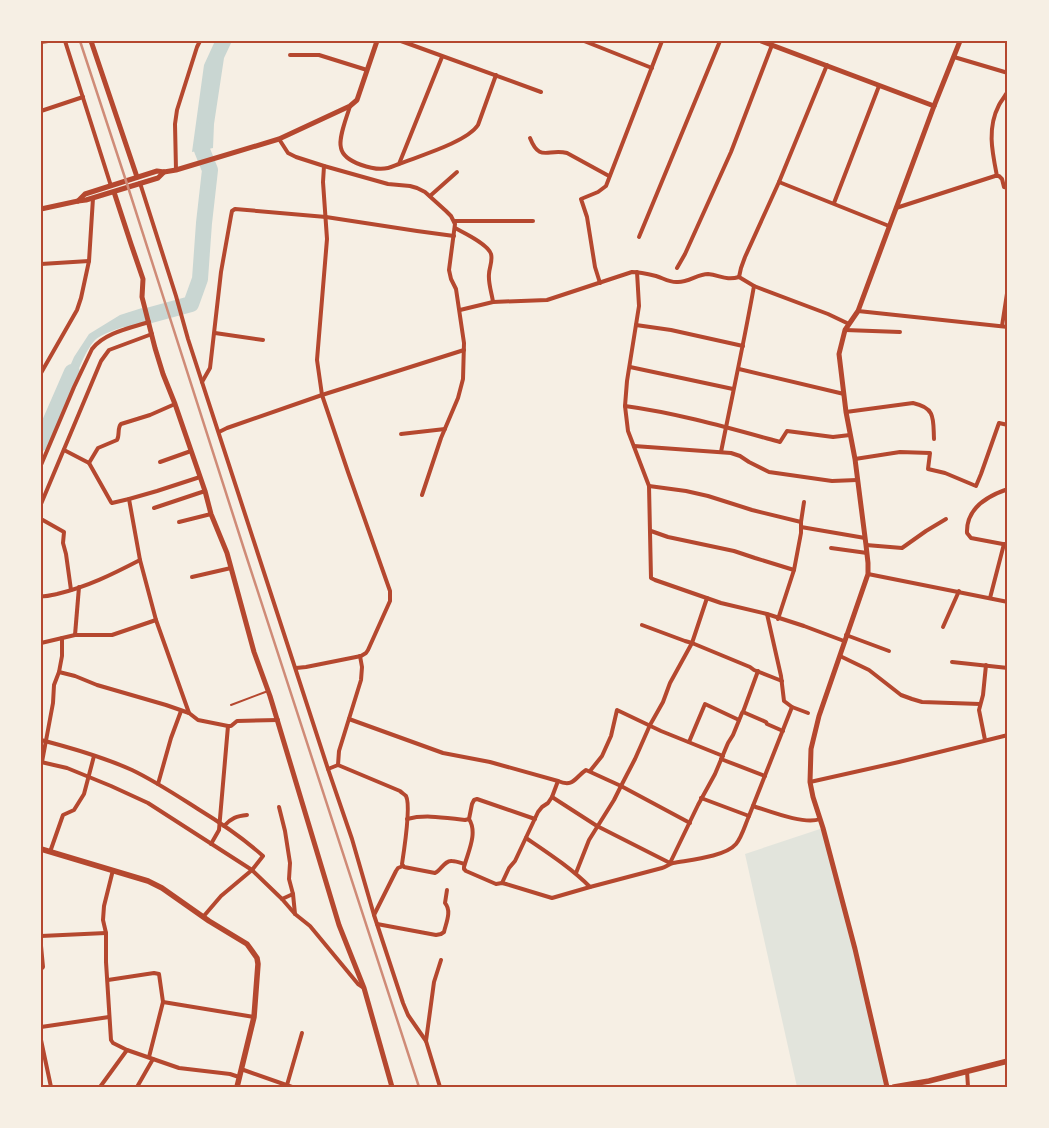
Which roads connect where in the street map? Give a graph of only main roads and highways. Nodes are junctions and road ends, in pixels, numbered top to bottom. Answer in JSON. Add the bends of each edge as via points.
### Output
{"nodes":[{"id":1,"x":41,"y":849,"type":"edge"},
{"id":2,"x":1008,"y":1061,"type":"edge"},
{"id":3,"x":929,"y":1084,"type":"edge"},
{"id":4,"x":236,"y":1087,"type":"edge"},
{"id":5,"x":894,"y":1087,"type":"edge"}],
"edges":[{"from":1,"to":4,"type":"main road","via":[[148,881],[247,944],[258,964],[254,1017]]},
{"from":2,"to":3,"type":"main road"},
{"from":3,"to":5,"type":"main road"}]}
